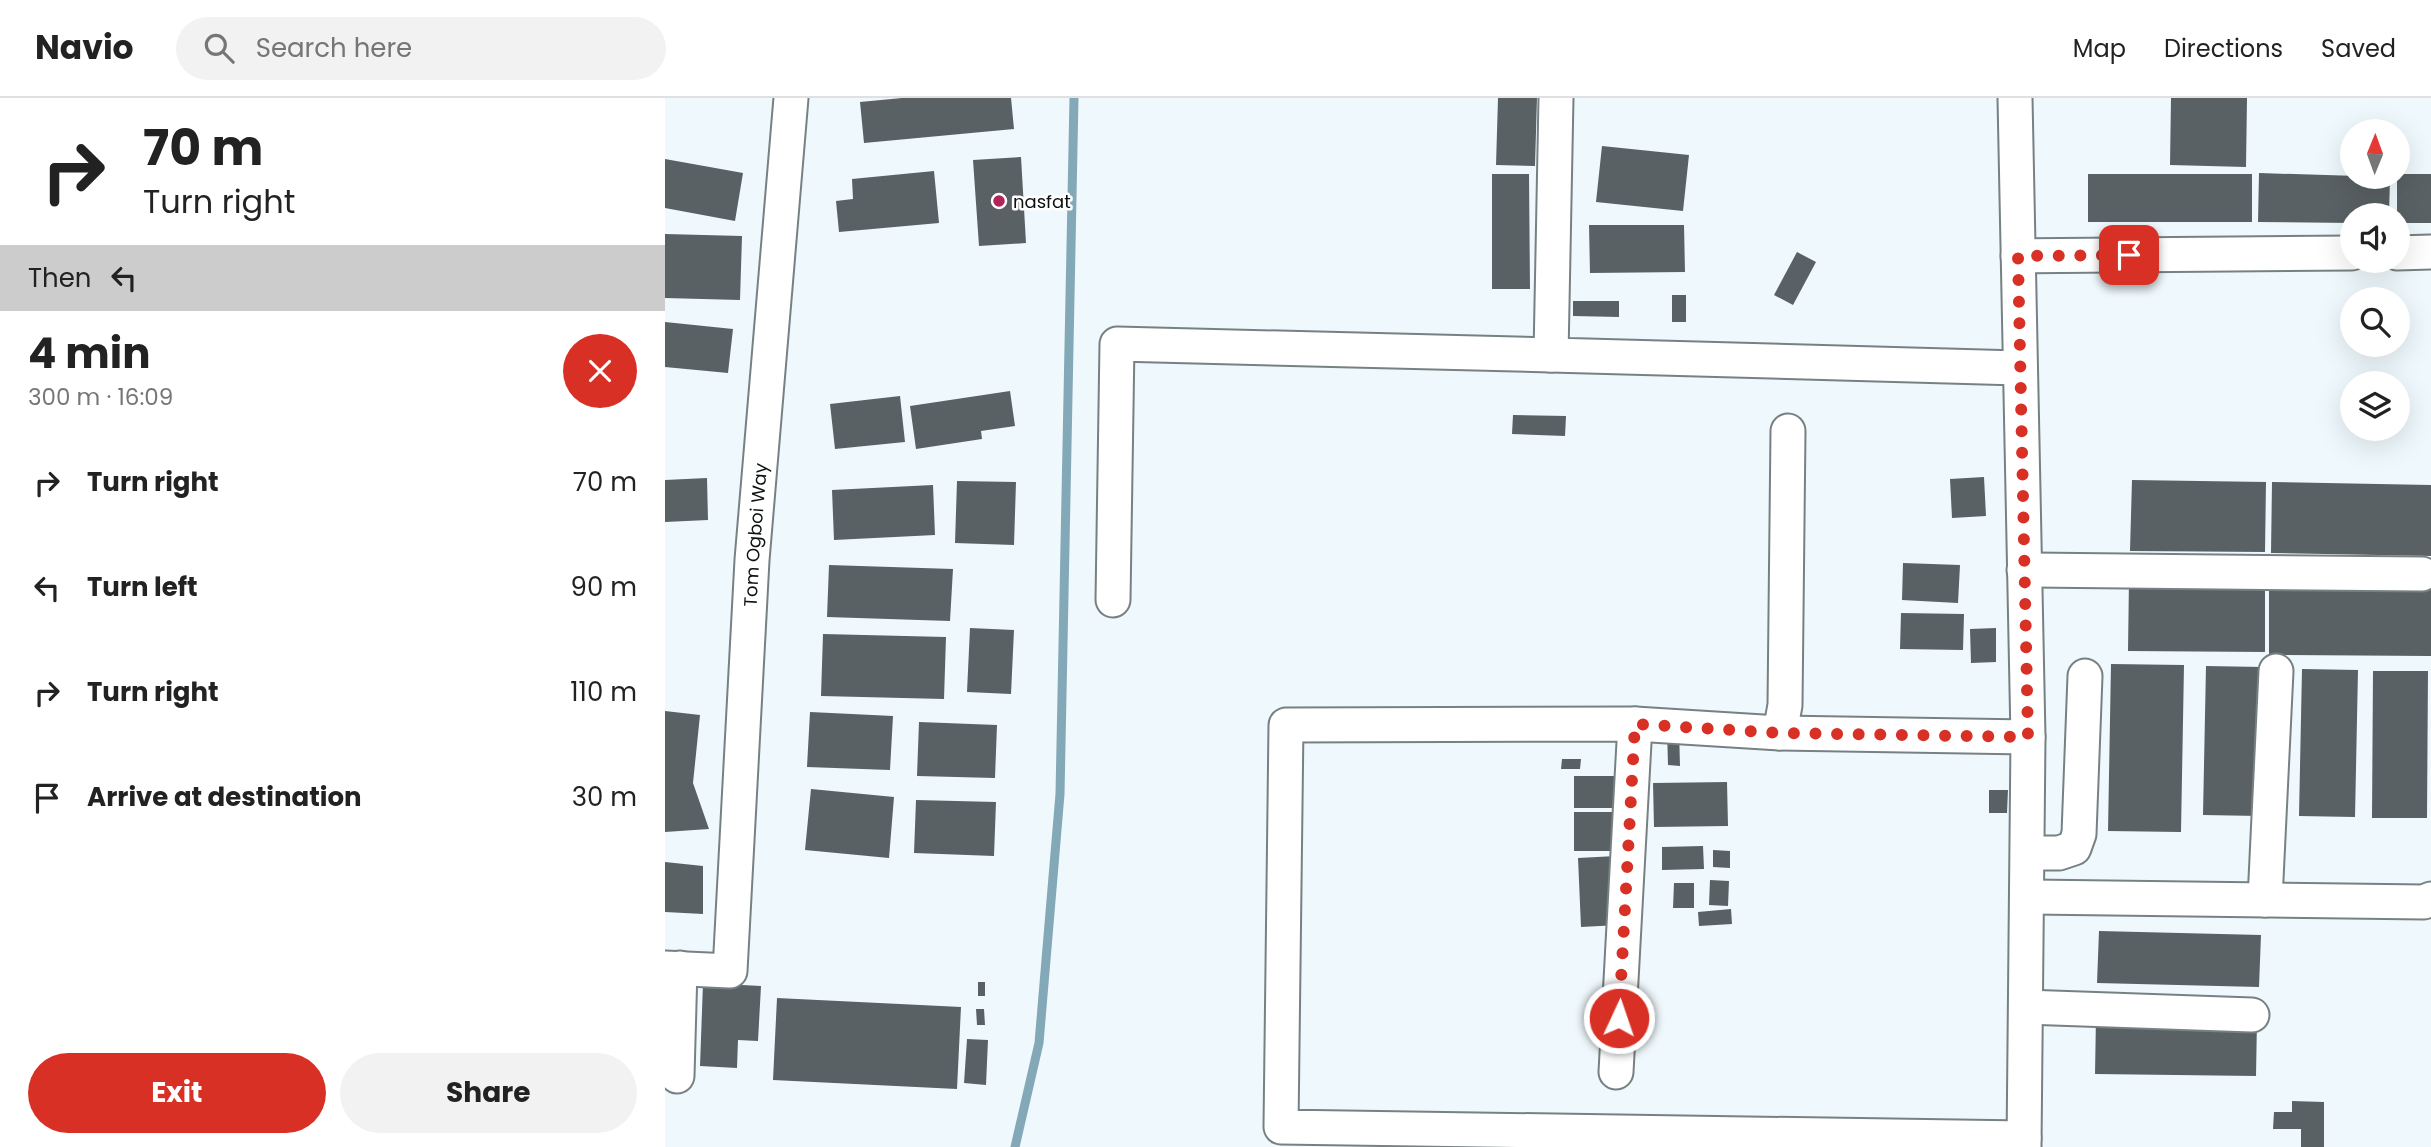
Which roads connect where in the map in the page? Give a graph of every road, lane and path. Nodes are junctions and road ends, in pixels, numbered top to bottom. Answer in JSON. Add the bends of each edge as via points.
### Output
{"nodes":[{"id":1,"x":790,"y":98,"type":"edge"},
{"id":2,"x":1556,"y":98,"type":"edge"},
{"id":3,"x":2015,"y":98,"type":"edge"},
{"id":4,"x":2431,"y":252,"type":"edge"},
{"id":5,"x":2340,"y":253,"type":"edge"},
{"id":6,"x":2410,"y":253,"type":"edge"},
{"id":7,"x":2018,"y":256,"type":"junction"},
{"id":8,"x":1551,"y":355,"type":"junction"},
{"id":9,"x":2019,"y":368,"type":"junction"},
{"id":10,"x":1787,"y":430,"type":"dead end"},
{"id":11,"x":2024,"y":570,"type":"junction"},
{"id":12,"x":2422,"y":574,"type":"dead end"},
{"id":13,"x":1112,"y":600,"type":"dead end"},
{"id":14,"x":2276,"y":671,"type":"dead end"},
{"id":15,"x":2085,"y":676,"type":"dead end"},
{"id":16,"x":1635,"y":724,"type":"junction"},
{"id":17,"x":1780,"y":733,"type":"junction"},
{"id":18,"x":2028,"y":737,"type":"junction"},
{"id":19,"x":2029,"y":853,"type":"junction"},
{"id":20,"x":2028,"y":897,"type":"junction"},
{"id":21,"x":2431,"y":899,"type":"edge"},
{"id":22,"x":2265,"y":900,"type":"junction"},
{"id":23,"x":673,"y":968,"type":"edge"},
{"id":24,"x":2026,"y":1007,"type":"junction"},
{"id":25,"x":2252,"y":1015,"type":"dead end"},
{"id":26,"x":1616,"y":1072,"type":"dead end"},
{"id":27,"x":677,"y":1076,"type":"dead end"},
{"id":28,"x":2024,"y":1142,"type":"edge"}],
"edges":[{"from":1,"to":23,"type":"street","name":"Tom Ogboi Way","via":[[752,560],[730,971]]},
{"from":2,"to":8,"type":"street"},
{"from":3,"to":7,"type":"street"},
{"from":4,"to":6,"type":"street"},
{"from":5,"to":7,"type":"street"},
{"from":7,"to":9,"type":"street"},
{"from":8,"to":9,"type":"street"},
{"from":8,"to":13,"type":"street","via":[[1118,344]]},
{"from":9,"to":11,"type":"street"},
{"from":10,"to":17,"type":"street","via":[[1785,705]]},
{"from":11,"to":12,"type":"street"},
{"from":11,"to":18,"type":"street"},
{"from":14,"to":22,"type":"street"},
{"from":15,"to":19,"type":"street","via":[[2079,834],[2074,848]]},
{"from":16,"to":17,"type":"street"},
{"from":16,"to":26,"type":"street"},
{"from":16,"to":28,"type":"street","via":[[1286,724],[1281,1127]]},
{"from":17,"to":18,"type":"street"},
{"from":18,"to":19,"type":"street"},
{"from":19,"to":20,"type":"street"},
{"from":20,"to":22,"type":"street"},
{"from":20,"to":24,"type":"street"},
{"from":21,"to":22,"type":"street"},
{"from":23,"to":27,"type":"street"},
{"from":24,"to":25,"type":"street"},
{"from":24,"to":28,"type":"street"}]}
